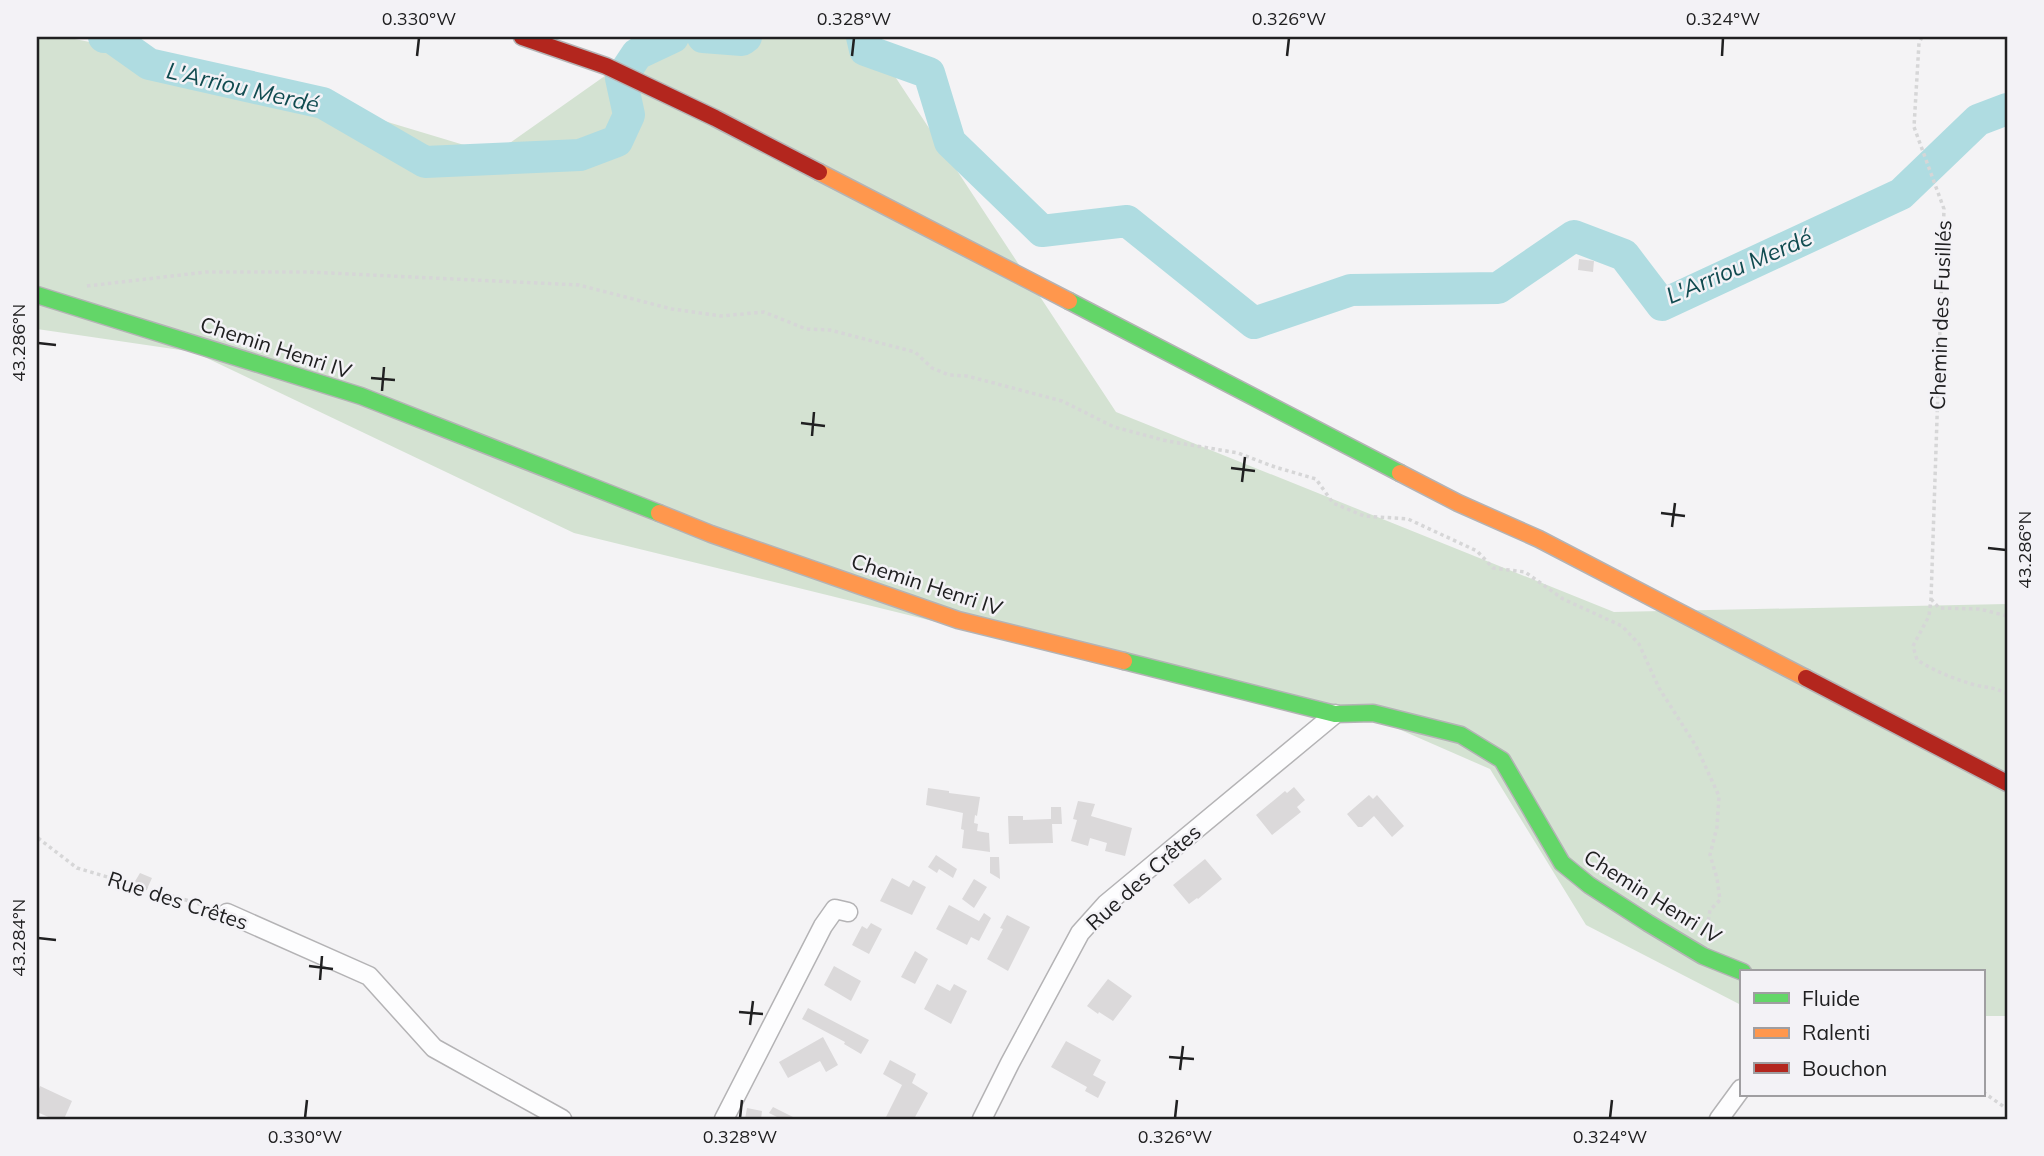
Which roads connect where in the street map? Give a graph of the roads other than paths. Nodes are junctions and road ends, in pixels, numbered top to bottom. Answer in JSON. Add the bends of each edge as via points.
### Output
{"nodes":[{"id":1,"x":522,"y":37,"type":"edge"},
{"id":2,"x":45,"y":297,"type":"edge"},
{"id":3,"x":1458,"y":503,"type":"junction"},
{"id":4,"x":1335,"y":714,"type":"junction"},
{"id":5,"x":2007,"y":783,"type":"edge"},
{"id":6,"x":2007,"y":798,"type":"edge"},
{"id":7,"x":848,"y":912,"type":"dead end"},
{"id":8,"x":227,"y":913,"type":"road end"},
{"id":9,"x":1740,"y":971,"type":"edge"},
{"id":10,"x":1740,"y":1090,"type":"edge"},
{"id":11,"x":562,"y":1119,"type":"edge"},
{"id":12,"x":724,"y":1119,"type":"edge"},
{"id":13,"x":982,"y":1119,"type":"edge"},
{"id":14,"x":1720,"y":1119,"type":"edge"}],
"edges":[{"from":1,"to":3,"type":"main road","via":[[646,83]]},
{"from":2,"to":4,"type":"main road","name":"Chemin Henri IV","via":[[361,396],[711,534],[958,620]]},
{"from":3,"to":5,"type":"main road","via":[[1551,545]]},
{"from":3,"to":6,"type":"main road","via":[[1535,554]]},
{"from":4,"to":9,"type":"main road","name":"Chemin Henri IV","via":[[1373,713],[1461,736],[1502,760],[1562,863],[1703,956]]},
{"from":4,"to":13,"type":"street","name":"Rue des Crêtes","via":[[1106,904],[1080,933]]},
{"from":7,"to":12,"type":"street","via":[[835,909],[823,926]]},
{"from":8,"to":11,"type":"street","name":"Rue des Crêtes","via":[[369,976],[434,1048]]},
{"from":10,"to":14,"type":"street"}]}
